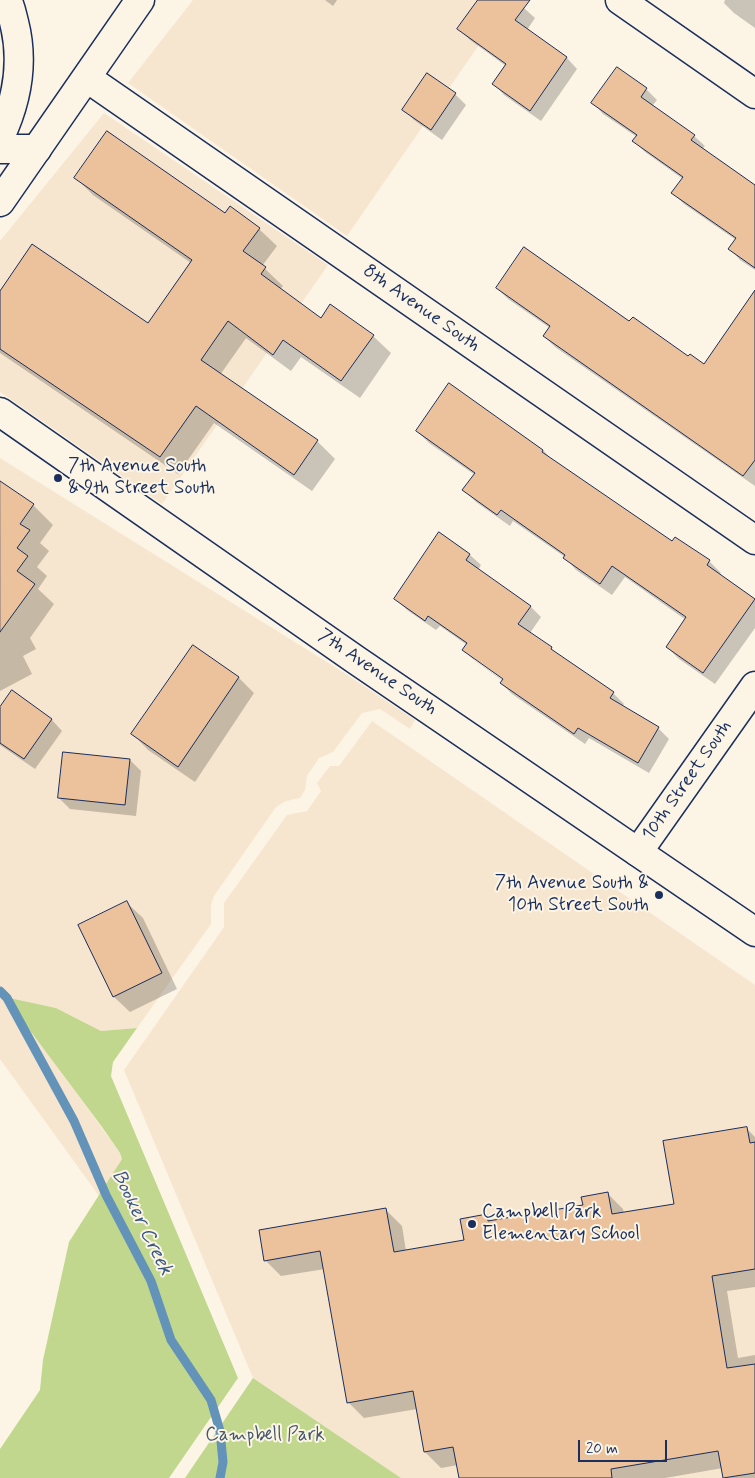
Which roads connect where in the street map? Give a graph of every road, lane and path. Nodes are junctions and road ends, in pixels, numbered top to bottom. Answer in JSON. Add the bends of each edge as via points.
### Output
{"nodes":[{"id":1,"x":7,"y":0,"type":"edge"},
{"id":2,"x":140,"y":0,"type":"edge"},
{"id":3,"x":620,"y":0,"type":"edge"},
{"id":4,"x":88,"y":78,"type":"junction"},
{"id":5,"x":755,"y":94,"type":"edge"},
{"id":6,"x":0,"y":137,"type":"edge"},
{"id":7,"x":0,"y":149,"type":"edge"},
{"id":8,"x":37,"y":149,"type":"junction"},
{"id":9,"x":0,"y":202,"type":"edge"},
{"id":10,"x":0,"y":412,"type":"edge"},
{"id":11,"x":755,"y":540,"type":"edge"},
{"id":12,"x":755,"y":686,"type":"edge"},
{"id":13,"x":638,"y":852,"type":"junction"},
{"id":14,"x":755,"y":932,"type":"edge"}],
"edges":[{"from":1,"to":6,"type":"street","via":[[20,56],[17,89],[8,122]]},
{"from":2,"to":4,"type":"street"},
{"from":3,"to":5,"type":"street"},
{"from":4,"to":8,"type":"street"},
{"from":4,"to":11,"type":"street","name":"8th Avenue South"},
{"from":7,"to":8,"type":"street"},
{"from":8,"to":9,"type":"street"},
{"from":10,"to":13,"type":"street","name":"7th Avenue South"},
{"from":12,"to":13,"type":"street","name":"10th Street South"},
{"from":13,"to":14,"type":"street","name":"7th Avenue South"}]}
